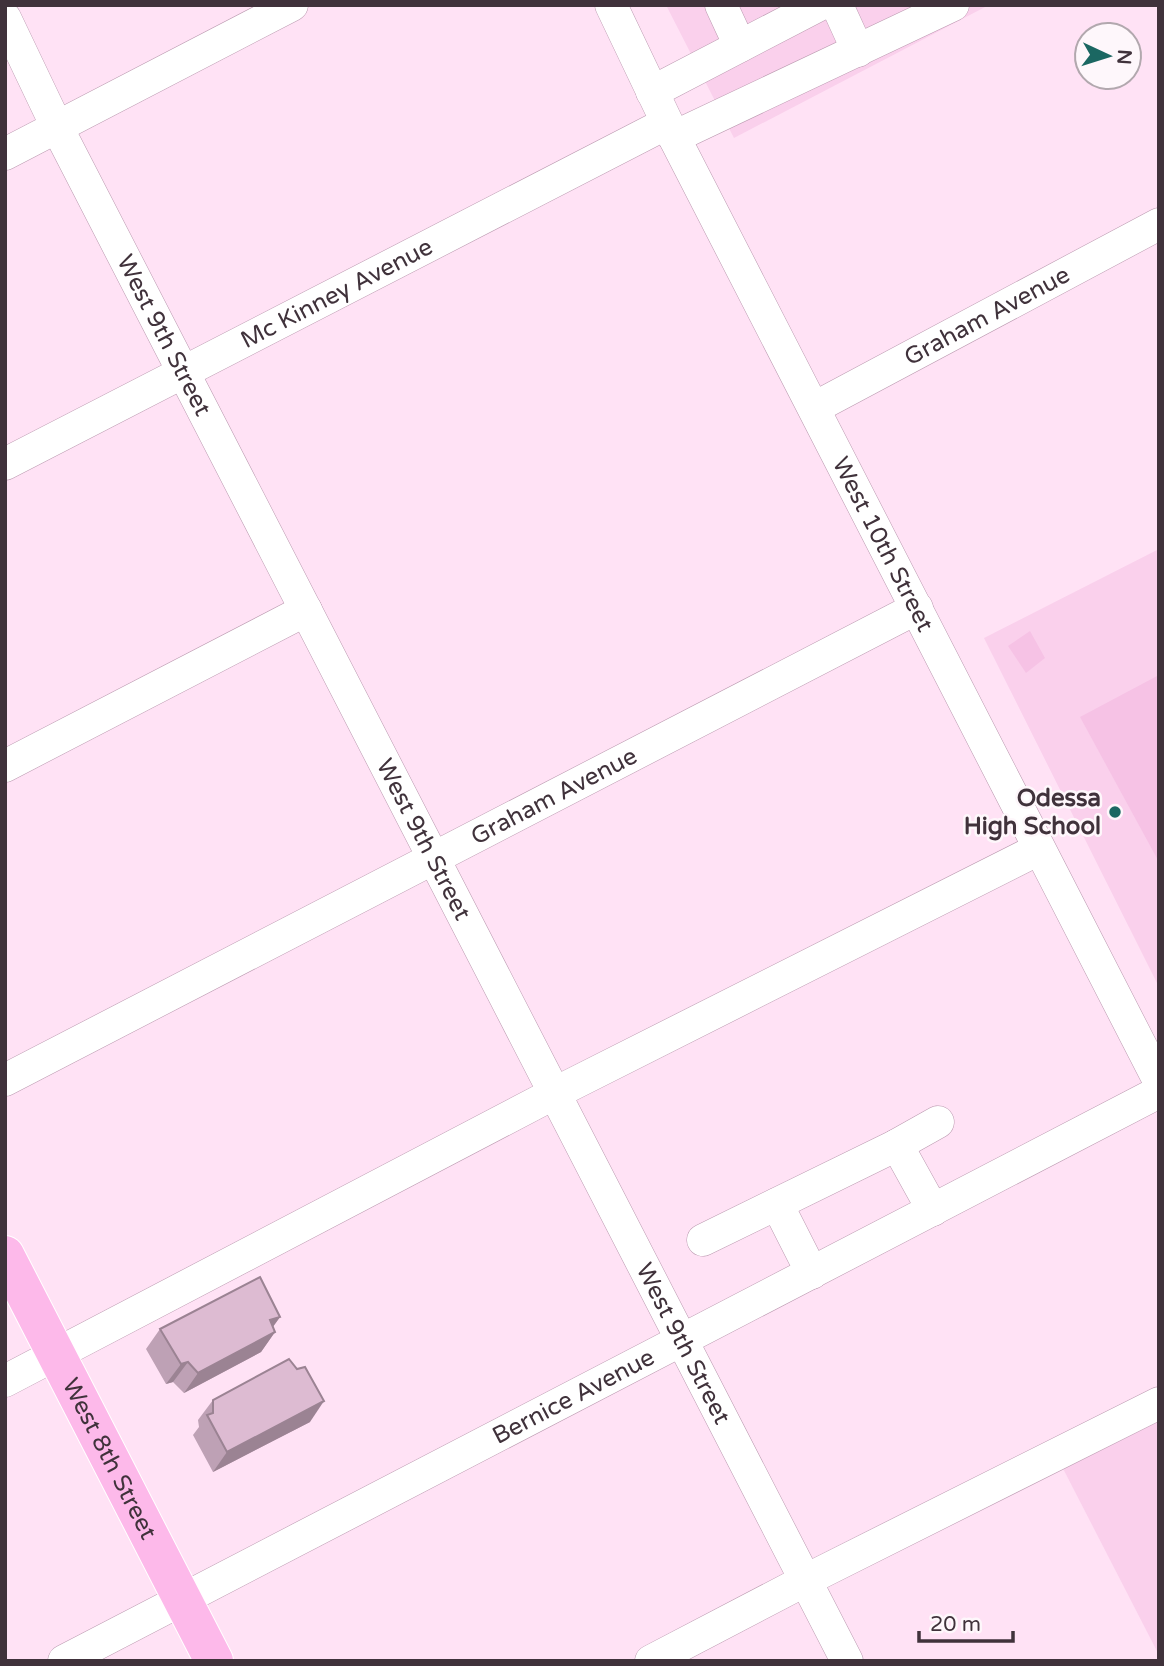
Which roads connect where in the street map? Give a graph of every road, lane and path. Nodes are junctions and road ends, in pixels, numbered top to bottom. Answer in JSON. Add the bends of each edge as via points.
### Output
{"nodes":[{"id":1,"x":292,"y":5,"type":"edge"},
{"id":2,"x":611,"y":5,"type":"edge"},
{"id":3,"x":721,"y":5,"type":"edge"},
{"id":4,"x":819,"y":5,"type":"edge"},
{"id":5,"x":836,"y":5,"type":"edge"},
{"id":6,"x":953,"y":5,"type":"edge"},
{"id":7,"x":5,"y":18,"type":"edge"},
{"id":8,"x":740,"y":46,"type":"junction"},
{"id":9,"x":858,"y":51,"type":"junction"},
{"id":10,"x":652,"y":92,"type":"junction"},
{"id":11,"x":57,"y":127,"type":"junction"},
{"id":12,"x":671,"y":130,"type":"junction"},
{"id":13,"x":5,"y":154,"type":"edge"},
{"id":14,"x":1159,"y":224,"type":"edge"},
{"id":15,"x":183,"y":372,"type":"junction"},
{"id":16,"x":814,"y":408,"type":"junction"},
{"id":17,"x":5,"y":464,"type":"edge"},
{"id":18,"x":917,"y":608,"type":"junction"},
{"id":19,"x":306,"y":610,"type":"junction"},
{"id":20,"x":5,"y":766,"type":"edge"},
{"id":21,"x":1040,"y":849,"type":"junction"},
{"id":22,"x":433,"y":858,"type":"junction"},
{"id":23,"x":5,"y":1080,"type":"edge"},
{"id":24,"x":1159,"y":1081,"type":"edge"},
{"id":25,"x":555,"y":1093,"type":"junction"},
{"id":26,"x":1159,"y":1093,"type":"edge"},
{"id":27,"x":938,"y":1122,"type":"dead end"},
{"id":28,"x":897,"y":1145,"type":"junction"},
{"id":29,"x":777,"y":1204,"type":"junction"},
{"id":30,"x":933,"y":1210,"type":"junction"},
{"id":31,"x":703,"y":1240,"type":"dead end"},
{"id":32,"x":5,"y":1255,"type":"edge"},
{"id":33,"x":812,"y":1273,"type":"junction"},
{"id":34,"x":682,"y":1340,"type":"junction"},
{"id":35,"x":56,"y":1354,"type":"junction"},
{"id":36,"x":5,"y":1381,"type":"edge"},
{"id":37,"x":1159,"y":1403,"type":"edge"},
{"id":38,"x":806,"y":1580,"type":"junction"},
{"id":39,"x":183,"y":1600,"type":"junction"},
{"id":40,"x":64,"y":1661,"type":"edge"},
{"id":41,"x":214,"y":1661,"type":"edge"},
{"id":42,"x":651,"y":1661,"type":"edge"},
{"id":43,"x":847,"y":1661,"type":"edge"}],
"edges":[{"from":1,"to":11,"type":"street"},
{"from":2,"to":10,"type":"street","name":"West 10th Street"},
{"from":3,"to":8,"type":"street"},
{"from":4,"to":8,"type":"street"},
{"from":5,"to":9,"type":"street"},
{"from":6,"to":9,"type":"street","name":"Mc Kinney Avenue"},
{"from":7,"to":11,"type":"street","name":"West 9th Street"},
{"from":8,"to":10,"type":"street"},
{"from":9,"to":12,"type":"street","name":"Mc Kinney Avenue"},
{"from":10,"to":12,"type":"street","name":"West 10th Street"},
{"from":11,"to":13,"type":"street"},
{"from":11,"to":15,"type":"street","name":"West 9th Street"},
{"from":12,"to":15,"type":"street","name":"Mc Kinney Avenue"},
{"from":12,"to":16,"type":"street","name":"West 10th Street"},
{"from":14,"to":16,"type":"street","name":"Graham Avenue"},
{"from":15,"to":17,"type":"street","name":"Mc Kinney Avenue"},
{"from":15,"to":19,"type":"street","name":"West 9th Street"},
{"from":16,"to":18,"type":"street","name":"West 10th Street"},
{"from":18,"to":21,"type":"street","name":"West 10th Street"},
{"from":18,"to":22,"type":"street","name":"Graham Avenue"},
{"from":19,"to":20,"type":"street"},
{"from":19,"to":22,"type":"street","name":"West 9th Street"},
{"from":21,"to":24,"type":"street","name":"West 10th Street"},
{"from":21,"to":25,"type":"street"},
{"from":22,"to":23,"type":"street","name":"Graham Avenue"},
{"from":22,"to":25,"type":"street","name":"West 9th Street"},
{"from":25,"to":34,"type":"street","name":"West 9th Street"},
{"from":25,"to":35,"type":"street"},
{"from":26,"to":30,"type":"street","name":"Bernice Avenue"},
{"from":27,"to":28,"type":"street"},
{"from":28,"to":29,"type":"street"},
{"from":28,"to":30,"type":"street"},
{"from":29,"to":31,"type":"street"},
{"from":29,"to":33,"type":"street"},
{"from":30,"to":33,"type":"street","name":"Bernice Avenue"},
{"from":32,"to":35,"type":"main road","name":"West 8th Street"},
{"from":33,"to":34,"type":"street","name":"Bernice Avenue"},
{"from":34,"to":38,"type":"street","name":"West 9th Street"},
{"from":34,"to":39,"type":"street","name":"Bernice Avenue"},
{"from":35,"to":36,"type":"street"},
{"from":35,"to":39,"type":"main road","name":"West 8th Street"},
{"from":37,"to":38,"type":"street"},
{"from":38,"to":42,"type":"street"},
{"from":38,"to":43,"type":"street","name":"West 9th Street"},
{"from":39,"to":40,"type":"street","name":"Bernice Avenue"},
{"from":39,"to":41,"type":"main road","name":"West 8th Street"}]}
